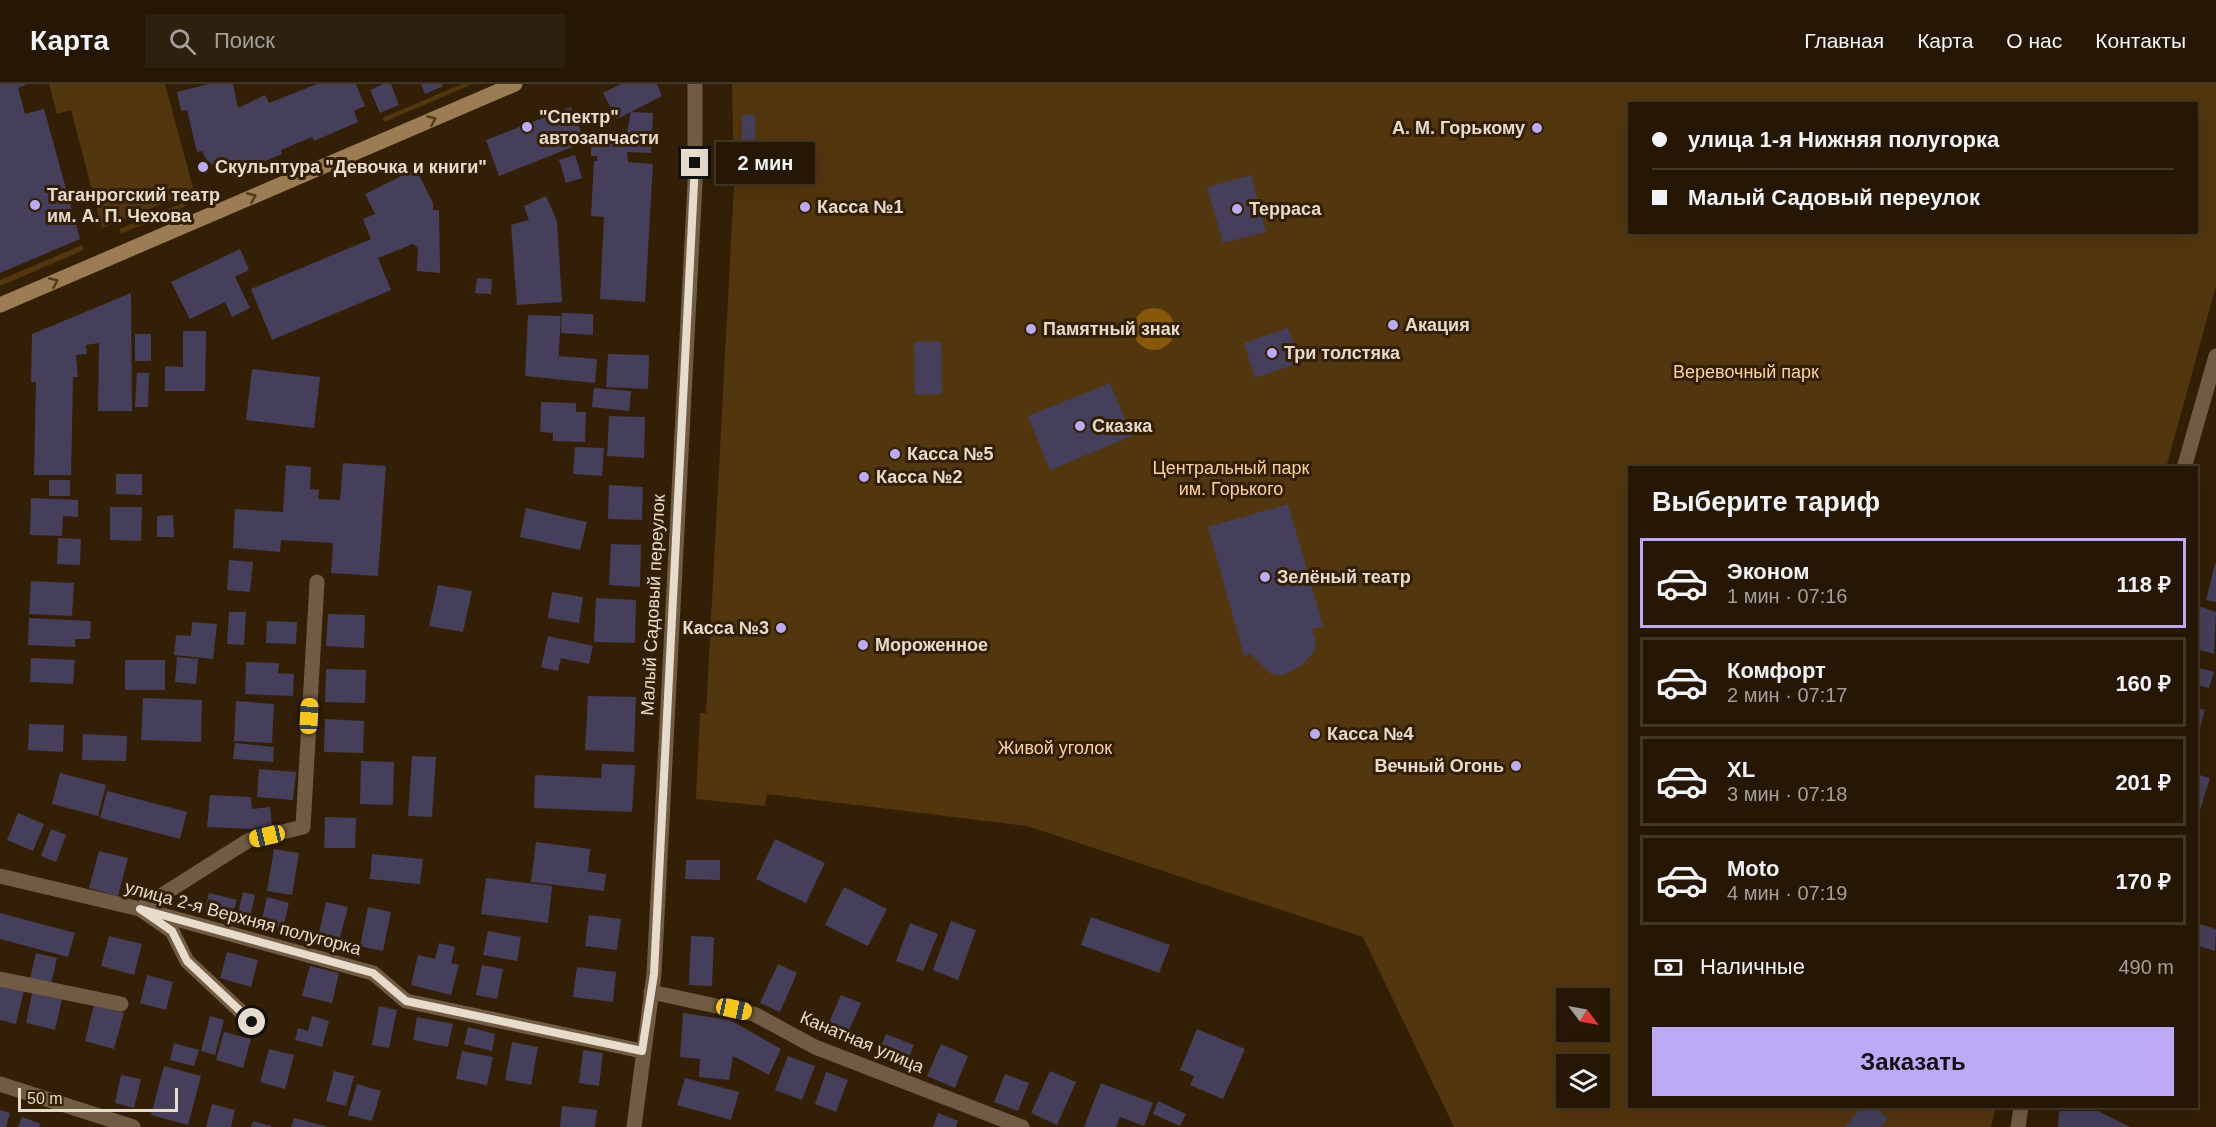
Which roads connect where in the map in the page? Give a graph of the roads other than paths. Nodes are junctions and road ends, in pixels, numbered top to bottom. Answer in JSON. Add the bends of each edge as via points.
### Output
{"nodes":[{"id":1,"x":515,"y":84,"type":"edge"},
{"id":2,"x":695,"y":84,"type":"edge"},
{"id":3,"x":0,"y":305,"type":"edge"},
{"id":4,"x":2216,"y":356,"type":"edge"},
{"id":5,"x":2185,"y":466,"type":"edge"},
{"id":6,"x":316,"y":582,"type":"dead end"},
{"id":7,"x":0,"y":876,"type":"edge"},
{"id":8,"x":140,"y":909,"type":"junction"},
{"id":9,"x":0,"y":979,"type":"edge"},
{"id":10,"x":651,"y":992,"type":"junction"},
{"id":11,"x":121,"y":1004,"type":"dead end"},
{"id":12,"x":252,"y":1022,"type":"dead end"},
{"id":13,"x":642,"y":1051,"type":"junction"},
{"id":14,"x":0,"y":1084,"type":"edge"},
{"id":15,"x":2021,"y":1108,"type":"edge"},
{"id":16,"x":133,"y":1127,"type":"edge"},
{"id":17,"x":634,"y":1127,"type":"edge"},
{"id":18,"x":1022,"y":1127,"type":"edge"},
{"id":19,"x":2018,"y":1127,"type":"edge"}],
"edges":[{"from":3,"to":1,"type":"main road","one_way":true},
{"from":2,"to":10,"type":"street","name":"Малый Садовый переулок","via":[[695,183]]},
{"from":4,"to":5,"type":"street"},
{"from":6,"to":8,"type":"street","via":[[303,827],[249,840]]},
{"from":7,"to":8,"type":"street","name":"улица 2-я Верхняя полугорка"},
{"from":8,"to":12,"type":"street","via":[[172,931],[187,961]]},
{"from":8,"to":13,"type":"street","name":"улица 2-я Верхняя полугорка","via":[[373,973],[406,1001]]},
{"from":9,"to":11,"type":"street"},
{"from":10,"to":13,"type":"street","name":"Малый Садовый переулок"},
{"from":10,"to":18,"type":"street","name":"Канатная улица","via":[[754,1014],[815,1047]]},
{"from":13,"to":17,"type":"street","name":"Малый Садовый переулок"},
{"from":14,"to":16,"type":"street"},
{"from":15,"to":19,"type":"street"}]}
